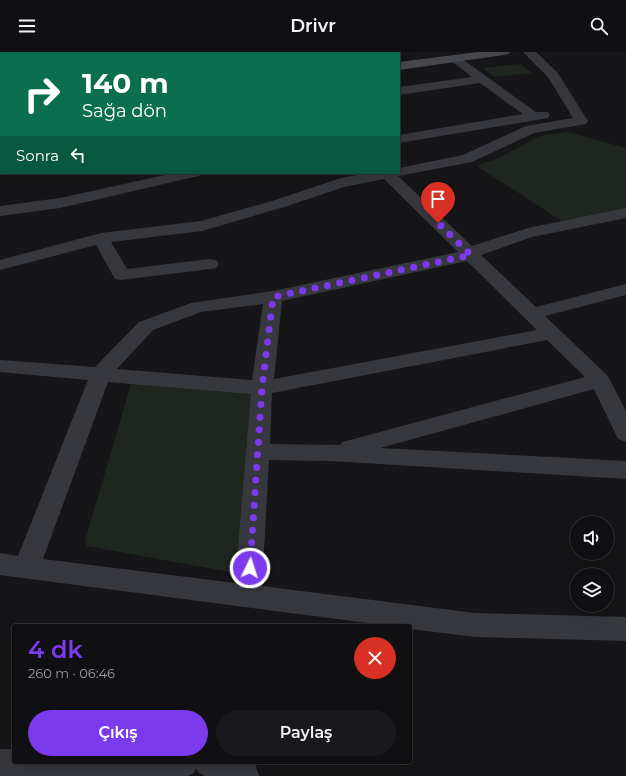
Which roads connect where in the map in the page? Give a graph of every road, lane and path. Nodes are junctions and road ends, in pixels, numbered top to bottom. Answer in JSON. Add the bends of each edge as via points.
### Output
{"nodes":[{"id":1,"x":504,"y":52,"type":"edge"},
{"id":2,"x":528,"y":52,"type":"edge"},
{"id":3,"x":454,"y":58,"type":"junction"},
{"id":4,"x":400,"y":66,"type":"edge"},
{"id":5,"x":482,"y":79,"type":"junction"},
{"id":6,"x":400,"y":91,"type":"edge"},
{"id":7,"x":574,"y":109,"type":"junction"},
{"id":8,"x":533,"y":116,"type":"junction"},
{"id":9,"x":400,"y":139,"type":"edge"},
{"id":10,"x":400,"y":172,"type":"edge"},
{"id":11,"x":151,"y":174,"type":"edge"},
{"id":12,"x":190,"y":174,"type":"edge"},
{"id":13,"x":388,"y":174,"type":"edge"},
{"id":14,"x":394,"y":174,"type":"edge"},
{"id":15,"x":101,"y":194,"type":"junction"},
{"id":16,"x":0,"y":211,"type":"edge"},
{"id":17,"x":626,"y":213,"type":"edge"},
{"id":18,"x":101,"y":238,"type":"junction"},
{"id":19,"x":470,"y":254,"type":"junction"},
{"id":20,"x":210,"y":264,"type":"dead end"},
{"id":21,"x":0,"y":265,"type":"edge"},
{"id":22,"x":626,"y":288,"type":"edge"},
{"id":23,"x":273,"y":297,"type":"junction"},
{"id":24,"x":532,"y":314,"type":"junction"},
{"id":25,"x":552,"y":333,"type":"junction"},
{"id":26,"x":0,"y":366,"type":"edge"},
{"id":27,"x":100,"y":375,"type":"junction"},
{"id":28,"x":600,"y":380,"type":"junction"},
{"id":29,"x":262,"y":388,"type":"junction"},
{"id":30,"x":621,"y":411,"type":"edge"},
{"id":31,"x":626,"y":434,"type":"edge"},
{"id":32,"x":258,"y":452,"type":"junction"},
{"id":33,"x":331,"y":453,"type":"junction"},
{"id":34,"x":626,"y":470,"type":"edge"},
{"id":35,"x":0,"y":564,"type":"edge"},
{"id":36,"x":26,"y":568,"type":"junction"},
{"id":37,"x":248,"y":597,"type":"junction"},
{"id":38,"x":626,"y":628,"type":"edge"},
{"id":39,"x":58,"y":764,"type":"edge"},
{"id":40,"x":172,"y":764,"type":"edge"},
{"id":41,"x":215,"y":764,"type":"edge"},
{"id":42,"x":0,"y":765,"type":"edge"},
{"id":43,"x":167,"y":776,"type":"edge"},
{"id":44,"x":243,"y":776,"type":"edge"}],
"edges":[{"from":1,"to":3,"type":"street"},
{"from":2,"to":7,"type":"street","via":[[553,75]]},
{"from":3,"to":4,"type":"street"},
{"from":3,"to":5,"type":"street"},
{"from":5,"to":6,"type":"street"},
{"from":5,"to":8,"type":"street"},
{"from":7,"to":8,"type":"street"},
{"from":7,"to":10,"type":"street","via":[[581,121],[531,128],[467,158]]},
{"from":8,"to":9,"type":"street"},
{"from":11,"to":15,"type":"street"},
{"from":12,"to":15,"type":"street"},
{"from":13,"to":18,"type":"street","via":[[341,183],[202,226]]},
{"from":14,"to":19,"type":"street"},
{"from":15,"to":16,"type":"street","via":[[60,203]]},
{"from":17,"to":19,"type":"street","via":[[528,233]]},
{"from":18,"to":20,"type":"street","via":[[121,275]]},
{"from":18,"to":21,"type":"street"},
{"from":19,"to":23,"type":"street"},
{"from":19,"to":24,"type":"street"},
{"from":22,"to":24,"type":"street"},
{"from":23,"to":27,"type":"street","via":[[198,308],[146,326]]},
{"from":23,"to":29,"type":"street"},
{"from":24,"to":25,"type":"street"},
{"from":25,"to":28,"type":"street"},
{"from":25,"to":29,"type":"street"},
{"from":26,"to":27,"type":"street"},
{"from":27,"to":29,"type":"street"},
{"from":27,"to":36,"type":"street"},
{"from":28,"to":30,"type":"street"},
{"from":28,"to":33,"type":"street"},
{"from":29,"to":32,"type":"street"},
{"from":30,"to":31,"type":"street"},
{"from":32,"to":33,"type":"street"},
{"from":32,"to":37,"type":"street"},
{"from":33,"to":34,"type":"street"},
{"from":35,"to":36,"type":"street"},
{"from":36,"to":37,"type":"street"},
{"from":37,"to":38,"type":"street","via":[[475,626]]},
{"from":39,"to":42,"type":"street"},
{"from":40,"to":43,"type":"street"},
{"from":41,"to":44,"type":"street"}]}
